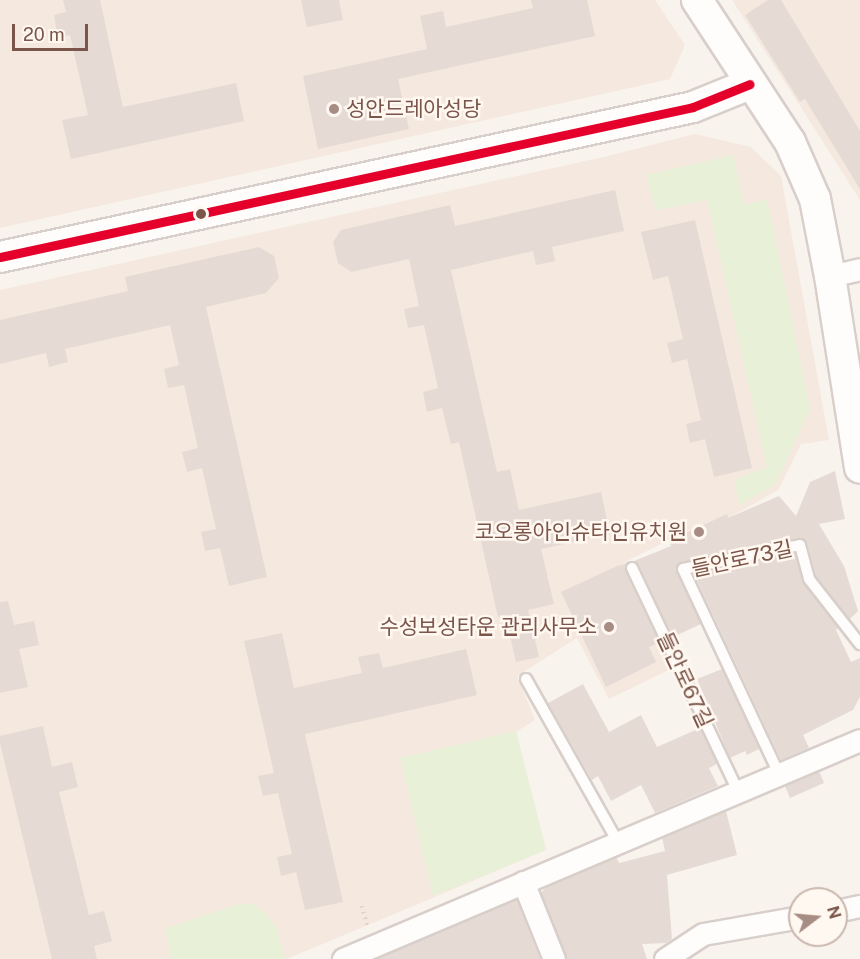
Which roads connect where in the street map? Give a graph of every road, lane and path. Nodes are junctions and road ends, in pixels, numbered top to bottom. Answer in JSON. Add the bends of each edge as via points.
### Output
{"nodes":[{"id":1,"x":698,"y":0,"type":"edge"},
{"id":2,"x":750,"y":84,"type":"junction"},
{"id":3,"x":0,"y":257,"type":"edge"},
{"id":4,"x":860,"y":269,"type":"edge"},
{"id":5,"x":830,"y":276,"type":"junction"},
{"id":6,"x":860,"y":468,"type":"edge"},
{"id":7,"x":632,"y":568,"type":"dead end"},
{"id":8,"x":860,"y":644,"type":"edge"},
{"id":9,"x":526,"y":679,"type":"dead end"},
{"id":10,"x":860,"y":740,"type":"edge"},
{"id":11,"x":779,"y":774,"type":"junction"},
{"id":12,"x":738,"y":791,"type":"junction"},
{"id":13,"x":618,"y":842,"type":"junction"},
{"id":14,"x":523,"y":882,"type":"junction"},
{"id":15,"x":788,"y":919,"type":"edge"},
{"id":16,"x":377,"y":952,"type":"edge"},
{"id":17,"x":343,"y":959,"type":"edge"},
{"id":18,"x":554,"y":959,"type":"edge"},
{"id":19,"x":665,"y":959,"type":"edge"}],
"edges":[{"from":1,"to":2,"type":"main road"},
{"from":2,"to":3,"type":"main road","via":[[693,107]]},
{"from":2,"to":5,"type":"main road","via":[[790,142],[815,199]]},
{"from":4,"to":5,"type":"street"},
{"from":5,"to":6,"type":"main road"},
{"from":7,"to":12,"type":"lane","name":"들안로67길"},
{"from":8,"to":11,"type":"lane","name":"들안로73길","via":[[809,579],[800,545],[683,569]]},
{"from":9,"to":13,"type":"lane"},
{"from":10,"to":11,"type":"street"},
{"from":11,"to":12,"type":"street"},
{"from":12,"to":13,"type":"street"},
{"from":13,"to":14,"type":"street"},
{"from":14,"to":16,"type":"street"},
{"from":14,"to":18,"type":"street"},
{"from":15,"to":19,"type":"street","via":[[703,934]]},
{"from":16,"to":17,"type":"street"}]}
